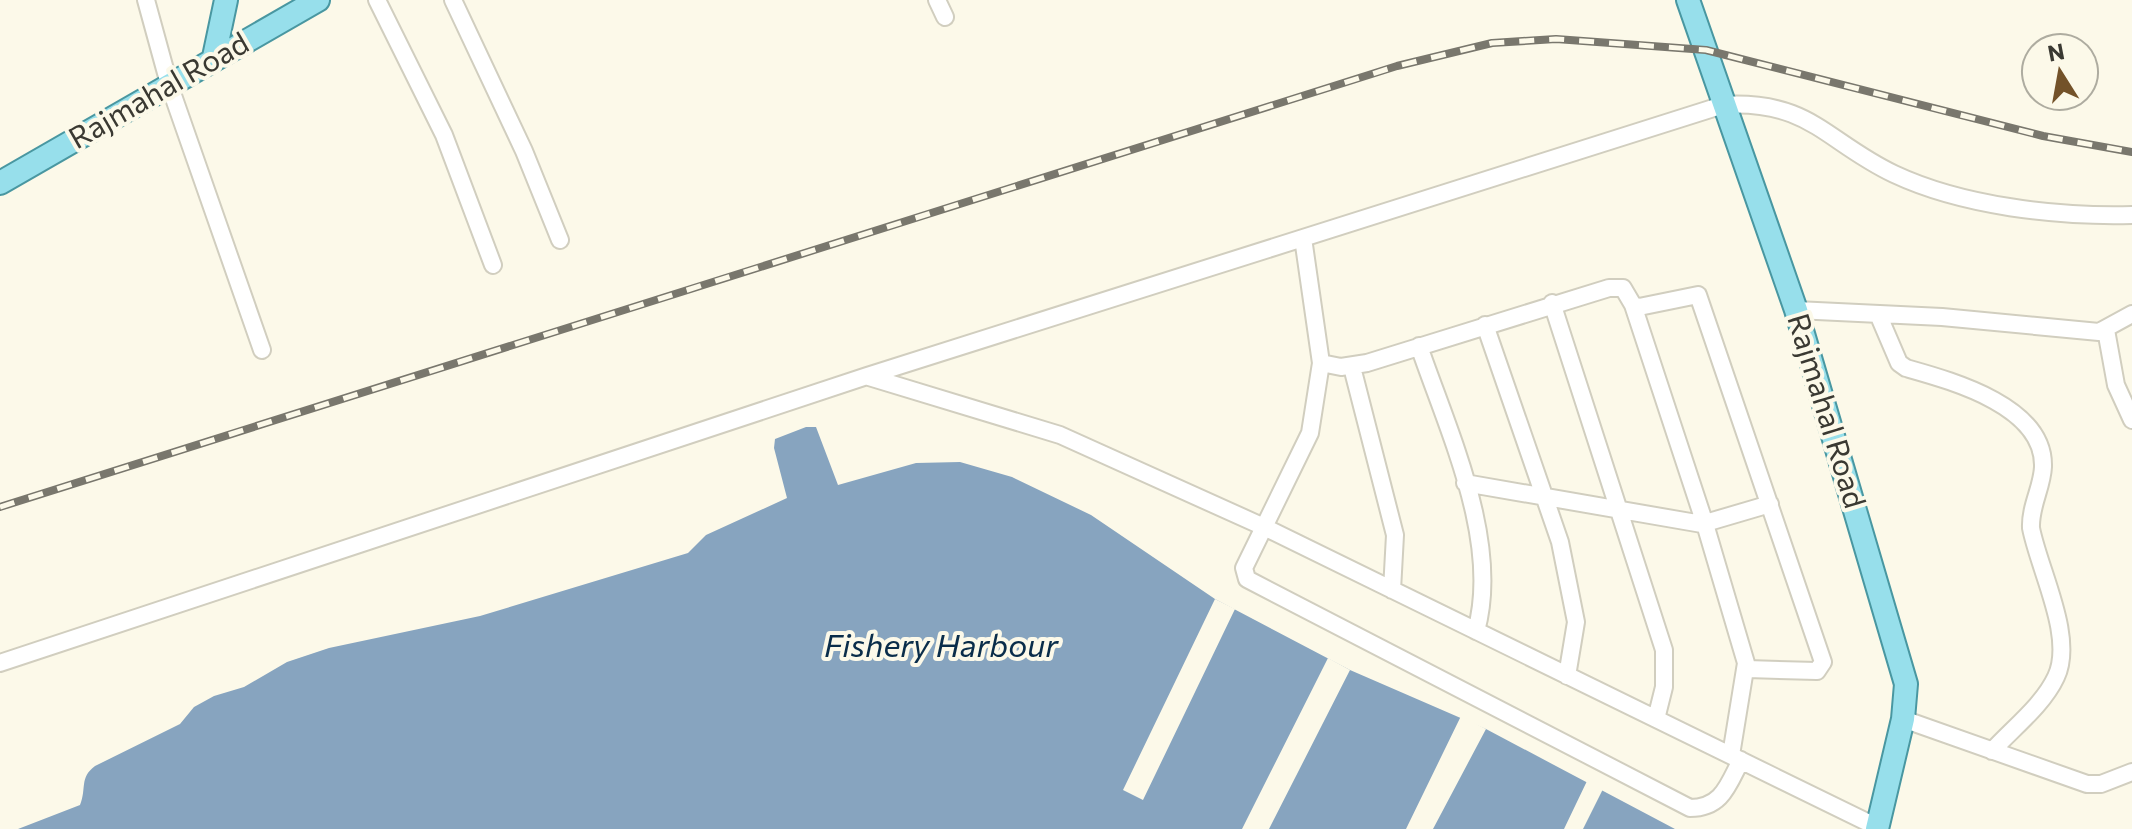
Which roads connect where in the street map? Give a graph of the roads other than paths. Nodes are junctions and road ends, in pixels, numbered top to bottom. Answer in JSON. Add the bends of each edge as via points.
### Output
{"nodes":[{"id":1,"x":146,"y":0,"type":"edge"},
{"id":2,"x":226,"y":0,"type":"edge"},
{"id":3,"x":318,"y":0,"type":"edge"},
{"id":4,"x":377,"y":0,"type":"edge"},
{"id":5,"x":453,"y":0,"type":"edge"},
{"id":6,"x":937,"y":0,"type":"edge"},
{"id":7,"x":1688,"y":0,"type":"edge"},
{"id":8,"x":945,"y":17,"type":"dead end"},
{"id":9,"x":214,"y":57,"type":"junction"},
{"id":10,"x":169,"y":84,"type":"junction"},
{"id":11,"x":1723,"y":105,"type":"junction"},
{"id":12,"x":0,"y":183,"type":"edge"},
{"id":13,"x":2132,"y":215,"type":"edge"},
{"id":14,"x":1303,"y":238,"type":"junction"},
{"id":15,"x":560,"y":240,"type":"dead end"},
{"id":16,"x":493,"y":265,"type":"dead end"},
{"id":17,"x":1552,"y":303,"type":"junction"},
{"id":18,"x":1633,"y":305,"type":"junction"},
{"id":19,"x":1796,"y":310,"type":"junction"},
{"id":20,"x":1878,"y":314,"type":"junction"},
{"id":21,"x":2132,"y":314,"type":"edge"},
{"id":22,"x":1485,"y":325,"type":"junction"},
{"id":23,"x":2106,"y":330,"type":"junction"},
{"id":24,"x":1419,"y":346,"type":"junction"},
{"id":25,"x":262,"y":350,"type":"dead end"},
{"id":26,"x":1321,"y":363,"type":"junction"},
{"id":27,"x":1352,"y":367,"type":"junction"},
{"id":28,"x":867,"y":376,"type":"junction"},
{"id":29,"x":2132,"y":420,"type":"edge"},
{"id":30,"x":1465,"y":483,"type":"junction"},
{"id":31,"x":1548,"y":500,"type":"junction"},
{"id":32,"x":1770,"y":504,"type":"junction"},
{"id":33,"x":1620,"y":511,"type":"junction"},
{"id":34,"x":1705,"y":524,"type":"junction"},
{"id":35,"x":1264,"y":527,"type":"junction"},
{"id":36,"x":1392,"y":590,"type":"junction"},
{"id":37,"x":1476,"y":631,"type":"junction"},
{"id":38,"x":0,"y":663,"type":"edge"},
{"id":39,"x":1747,"y":669,"type":"junction"},
{"id":40,"x":1567,"y":676,"type":"junction"},
{"id":41,"x":1656,"y":719,"type":"junction"},
{"id":42,"x":1903,"y":719,"type":"junction"},
{"id":43,"x":1992,"y":751,"type":"junction"},
{"id":44,"x":1736,"y":758,"type":"junction"},
{"id":45,"x":2132,"y":772,"type":"edge"},
{"id":46,"x":1877,"y":828,"type":"edge"}],
"edges":[{"from":1,"to":10,"type":"street"},
{"from":2,"to":9,"type":"main road"},
{"from":3,"to":9,"type":"main road","name":"Rajmahal Road"},
{"from":4,"to":16,"type":"street","via":[[444,135]]},
{"from":5,"to":15,"type":"street"},
{"from":6,"to":8,"type":"street"},
{"from":7,"to":11,"type":"main road","name":"Rajmahal Road"},
{"from":9,"to":10,"type":"main road","name":"Rajmahal Road"},
{"from":10,"to":12,"type":"main road","name":"Rajmahal Road"},
{"from":10,"to":25,"type":"street"},
{"from":11,"to":13,"type":"street","via":[[1759,103],[1788,110],[1891,173],[1927,187],[2034,211]]},
{"from":11,"to":14,"type":"street"},
{"from":11,"to":19,"type":"main road","name":"Rajmahal Road"},
{"from":14,"to":26,"type":"street"},
{"from":14,"to":28,"type":"street"},
{"from":17,"to":18,"type":"street","via":[[1617,286]]},
{"from":17,"to":22,"type":"street"},
{"from":17,"to":33,"type":"street"},
{"from":18,"to":32,"type":"street","via":[[1645,307],[1693,293],[1701,299]]},
{"from":18,"to":34,"type":"street"},
{"from":19,"to":20,"type":"street"},
{"from":19,"to":42,"type":"main road","name":"Rajmahal Road","via":[[1906,684]]},
{"from":20,"to":23,"type":"street"},
{"from":20,"to":43,"type":"street","via":[[1893,352],[1906,368],[1989,398],[2022,417],[2039,444],[2043,467],[2031,528],[2061,634],[2061,661],[2047,691]]},
{"from":21,"to":23,"type":"street"},
{"from":22,"to":24,"type":"street"},
{"from":22,"to":31,"type":"street"},
{"from":23,"to":29,"type":"street","via":[[2116,385]]},
{"from":24,"to":27,"type":"street"},
{"from":24,"to":30,"type":"street"},
{"from":26,"to":27,"type":"street"},
{"from":26,"to":35,"type":"street","via":[[1310,433]]},
{"from":27,"to":36,"type":"street","via":[[1395,535]]},
{"from":28,"to":35,"type":"street","via":[[1060,435]]},
{"from":28,"to":38,"type":"street"},
{"from":30,"to":31,"type":"street"},
{"from":30,"to":37,"type":"street","via":[[1484,574]]},
{"from":31,"to":33,"type":"street"},
{"from":31,"to":40,"type":"street","via":[[1575,607]]},
{"from":32,"to":34,"type":"street"},
{"from":32,"to":39,"type":"street","via":[[1823,662],[1817,671]]},
{"from":33,"to":34,"type":"street"},
{"from":33,"to":41,"type":"street","via":[[1664,650],[1664,687]]},
{"from":34,"to":39,"type":"street"},
{"from":35,"to":36,"type":"street"},
{"from":35,"to":44,"type":"street","via":[[1244,568],[1247,579],[1690,808],[1721,799]]},
{"from":36,"to":37,"type":"street"},
{"from":37,"to":40,"type":"street"},
{"from":39,"to":44,"type":"street"},
{"from":40,"to":41,"type":"street"},
{"from":41,"to":44,"type":"street"},
{"from":42,"to":43,"type":"street"},
{"from":42,"to":46,"type":"main road","name":"Rajmahal Road"},
{"from":43,"to":45,"type":"street","via":[[2087,784]]},
{"from":44,"to":46,"type":"street"}]}
